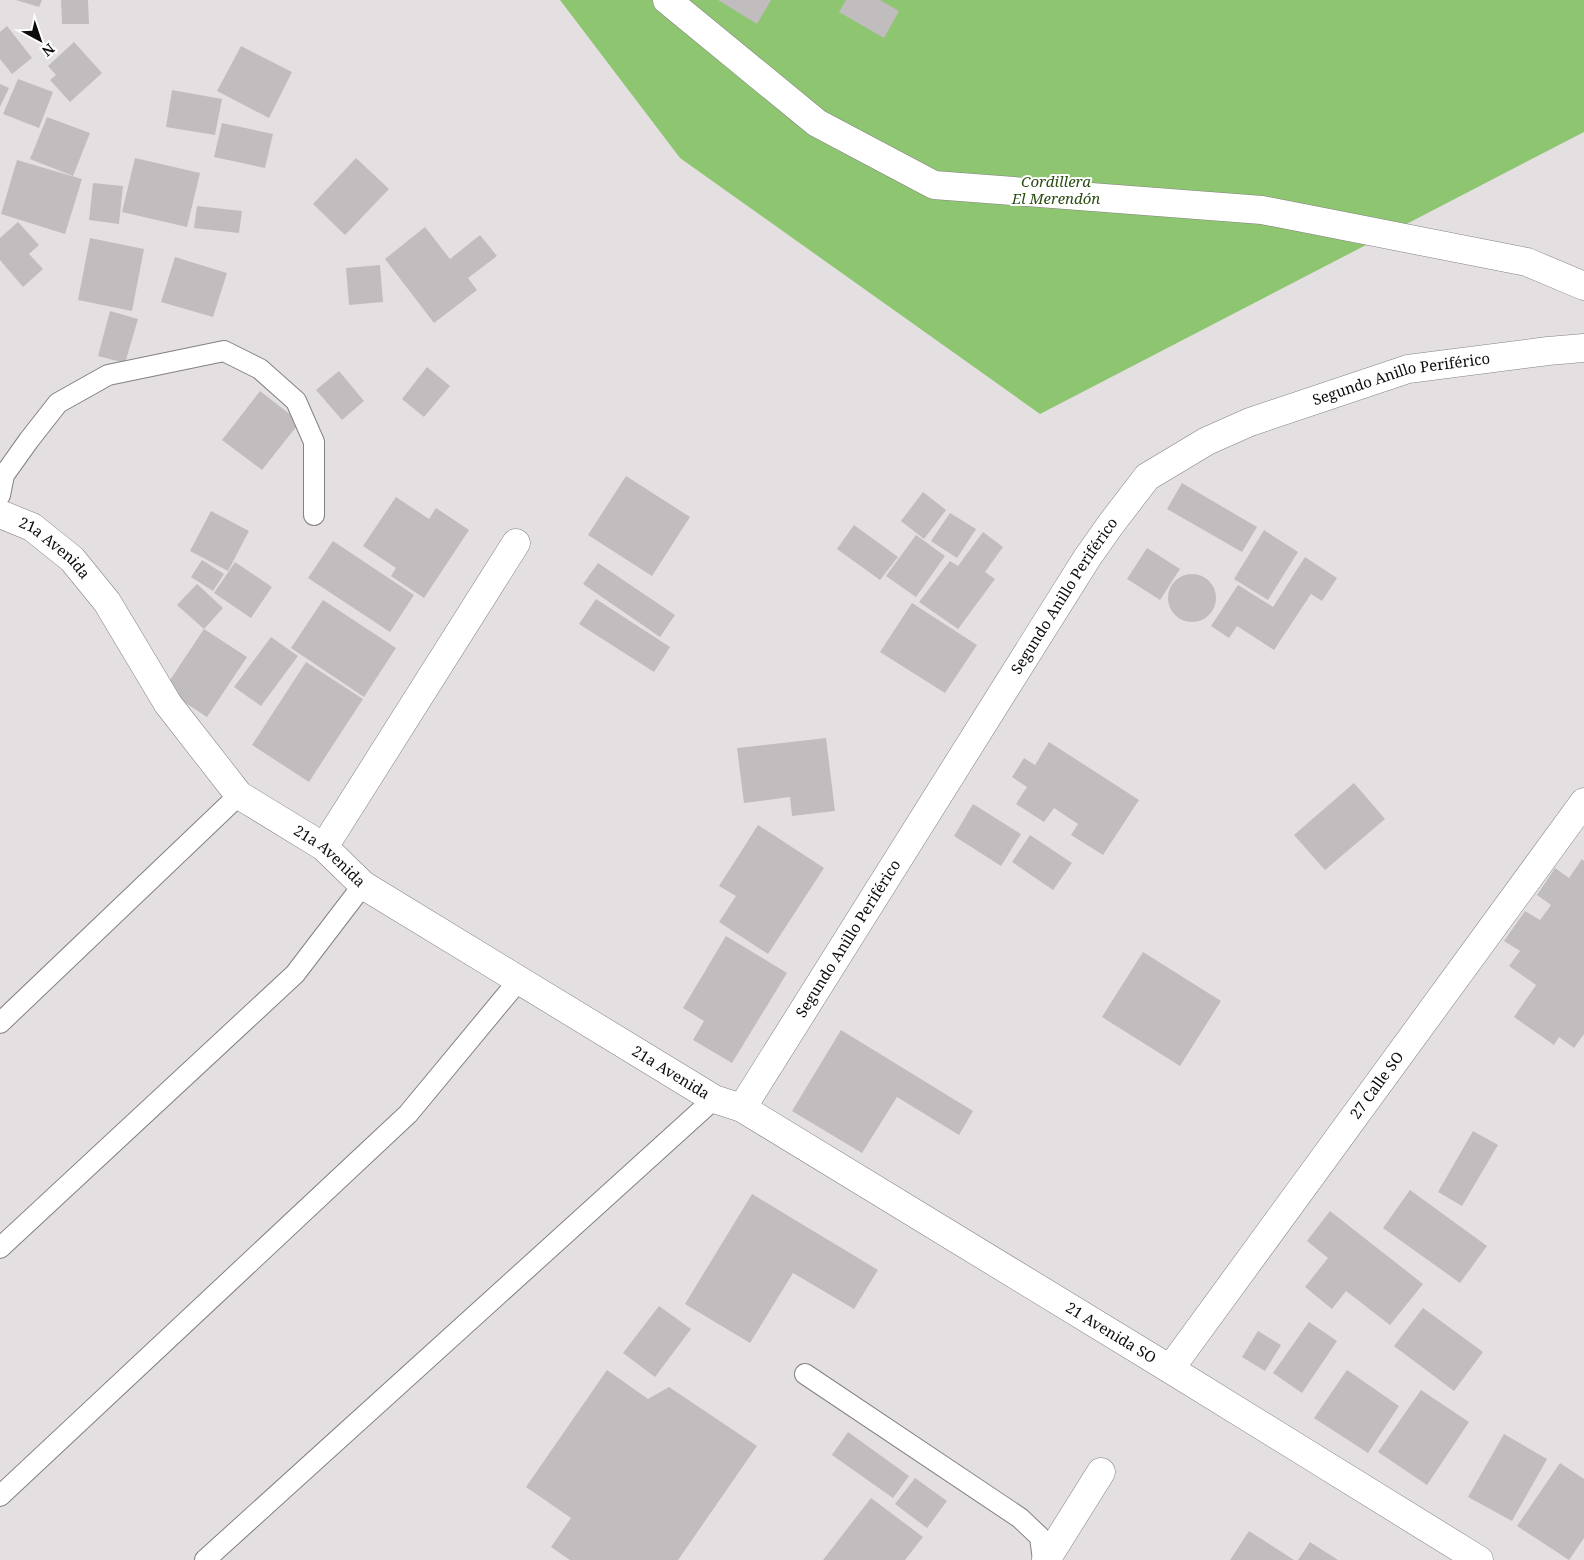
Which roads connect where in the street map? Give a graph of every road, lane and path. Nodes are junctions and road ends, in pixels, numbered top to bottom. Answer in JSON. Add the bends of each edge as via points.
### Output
{"nodes":[{"id":1,"x":667,"y":0,"type":"edge"},
{"id":2,"x":1584,"y":286,"type":"edge"},
{"id":3,"x":1584,"y":348,"type":"edge"},
{"id":4,"x":0,"y":495,"type":"edge"},
{"id":5,"x":0,"y":514,"type":"edge"},
{"id":6,"x":314,"y":515,"type":"dead end"},
{"id":7,"x":516,"y":543,"type":"dead end"},
{"id":8,"x":239,"y":795,"type":"junction"},
{"id":9,"x":1584,"y":802,"type":"edge"},
{"id":10,"x":324,"y":847,"type":"junction"},
{"id":11,"x":363,"y":885,"type":"junction"},
{"id":12,"x":519,"y":980,"type":"junction"},
{"id":13,"x":0,"y":1022,"type":"edge"},
{"id":14,"x":714,"y":1099,"type":"junction"},
{"id":15,"x":742,"y":1108,"type":"junction"},
{"id":16,"x":0,"y":1248,"type":"edge"},
{"id":17,"x":1170,"y":1369,"type":"junction"},
{"id":18,"x":805,"y":1374,"type":"dead end"},
{"id":19,"x":1101,"y":1472,"type":"dead end"},
{"id":20,"x":0,"y":1496,"type":"edge"},
{"id":21,"x":205,"y":1560,"type":"edge"},
{"id":22,"x":1045,"y":1560,"type":"edge"},
{"id":23,"x":1479,"y":1560,"type":"edge"}],
"edges":[{"from":1,"to":2,"type":"street","via":[[817,123],[934,185],[1262,210],[1527,262]]},
{"from":3,"to":15,"type":"street","name":"Segundo Anillo Periférico","via":[[1408,370],[1250,422],[1207,440],[1147,477],[1087,558]]},
{"from":4,"to":6,"type":"lane","via":[[4,475],[58,404],[108,375],[224,351],[260,369],[296,402],[314,442]]},
{"from":5,"to":8,"type":"street","name":"21a Avenida","via":[[32,527],[72,559],[107,602],[168,704]]},
{"from":7,"to":10,"type":"street"},
{"from":8,"to":10,"type":"street","name":"21a Avenida"},
{"from":8,"to":13,"type":"lane"},
{"from":9,"to":17,"type":"street","name":"27 Calle SO"},
{"from":10,"to":11,"type":"street","name":"21a Avenida"},
{"from":11,"to":12,"type":"street","name":"21a Avenida"},
{"from":11,"to":16,"type":"lane","via":[[295,974]]},
{"from":12,"to":14,"type":"street","name":"21a Avenida"},
{"from":12,"to":20,"type":"lane","via":[[408,1114]]},
{"from":14,"to":15,"type":"street","name":"21a Avenida"},
{"from":14,"to":21,"type":"lane"},
{"from":15,"to":17,"type":"street","name":"21 Avenida SO"},
{"from":17,"to":23,"type":"street","name":"21 Avenida SO"},
{"from":18,"to":22,"type":"lane","via":[[1020,1518],[1040,1537]]},
{"from":19,"to":22,"type":"street"}]}
